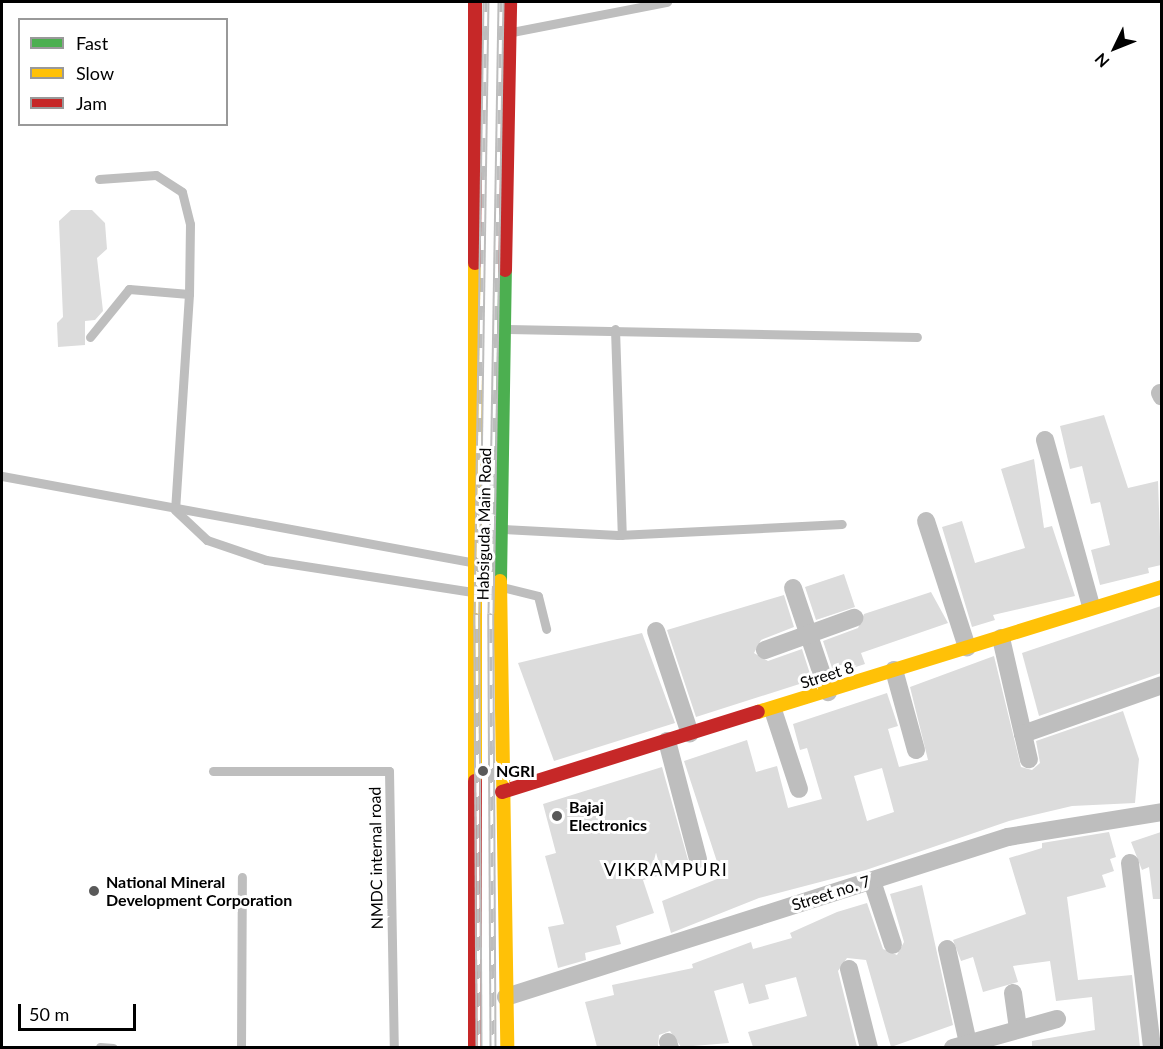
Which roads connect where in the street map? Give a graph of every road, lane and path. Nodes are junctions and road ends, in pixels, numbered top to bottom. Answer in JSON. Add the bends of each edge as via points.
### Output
{"nodes":[{"id":1,"x":475,"y":2,"type":"edge"},
{"id":2,"x":510,"y":2,"type":"edge"},
{"id":3,"x":667,"y":2,"type":"edge"},
{"id":4,"x":495,"y":41,"type":"junction"},
{"id":5,"x":99,"y":178,"type":"dead end"},
{"id":6,"x":189,"y":294,"type":"junction"},
{"id":7,"x":504,"y":329,"type":"junction"},
{"id":8,"x":615,"y":329,"type":"junction"},
{"id":9,"x":90,"y":337,"type":"dead end"},
{"id":10,"x":917,"y":337,"type":"dead end"},
{"id":11,"x":1045,"y":440,"type":"dead end"},
{"id":12,"x":2,"y":476,"type":"edge"},
{"id":13,"x":175,"y":510,"type":"junction"},
{"id":14,"x":926,"y":521,"type":"dead end"},
{"id":15,"x":842,"y":524,"type":"dead end"},
{"id":16,"x":500,"y":529,"type":"junction"},
{"id":17,"x":622,"y":535,"type":"junction"},
{"id":18,"x":473,"y":563,"type":"junction"},
{"id":19,"x":499,"y":587,"type":"junction"},
{"id":20,"x":1161,"y":587,"type":"edge"},
{"id":21,"x":793,"y":588,"type":"dead end"},
{"id":22,"x":473,"y":592,"type":"junction"},
{"id":23,"x":1091,"y":606,"type":"junction"},
{"id":24,"x":854,"y":618,"type":"dead end"},
{"id":25,"x":546,"y":629,"type":"dead end"},
{"id":26,"x":656,"y":631,"type":"dead end"},
{"id":27,"x":808,"y":636,"type":"junction"},
{"id":28,"x":1001,"y":638,"type":"junction"},
{"id":29,"x":967,"y":647,"type":"junction"},
{"id":30,"x":765,"y":650,"type":"dead end"},
{"id":31,"x":894,"y":670,"type":"junction"},
{"id":32,"x":1161,"y":685,"type":"edge"},
{"id":33,"x":828,"y":692,"type":"junction"},
{"id":34,"x":773,"y":710,"type":"junction"},
{"id":35,"x":690,"y":734,"type":"junction"},
{"id":36,"x":1023,"y":734,"type":"junction"},
{"id":37,"x":667,"y":741,"type":"junction"},
{"id":38,"x":916,"y":750,"type":"dead end"},
{"id":39,"x":1029,"y":759,"type":"dead end"},
{"id":40,"x":213,"y":771,"type":"dead end"},
{"id":41,"x":799,"y":789,"type":"dead end"},
{"id":42,"x":502,"y":792,"type":"junction"},
{"id":43,"x":1161,"y":812,"type":"edge"},
{"id":44,"x":698,"y":859,"type":"dead end"},
{"id":45,"x":1130,"y":863,"type":"dead end"},
{"id":46,"x":242,"y":878,"type":"dead end"},
{"id":47,"x":872,"y":881,"type":"junction"},
{"id":48,"x":892,"y":945,"type":"dead end"},
{"id":49,"x":947,"y":950,"type":"dead end"},
{"id":50,"x":849,"y":969,"type":"dead end"},
{"id":51,"x":1013,"y":993,"type":"dead end"},
{"id":52,"x":506,"y":997,"type":"junction"},
{"id":53,"x":1057,"y":1019,"type":"dead end"},
{"id":54,"x":1018,"y":1029,"type":"junction"},
{"id":55,"x":961,"y":1045,"type":"edge"},
{"id":56,"x":100,"y":1047,"type":"edge"},
{"id":57,"x":113,"y":1047,"type":"edge"},
{"id":58,"x":241,"y":1047,"type":"edge"},
{"id":59,"x":394,"y":1047,"type":"edge"},
{"id":60,"x":475,"y":1047,"type":"edge"},
{"id":61,"x":507,"y":1047,"type":"edge"},
{"id":62,"x":869,"y":1047,"type":"edge"},
{"id":63,"x":1152,"y":1047,"type":"edge"}],
"edges":[{"from":1,"to":4,"type":"main road","name":"Habsiguda Main Road"},
{"from":2,"to":4,"type":"main road","name":"Habsiguda Main Road"},
{"from":3,"to":4,"type":"lane"},
{"from":4,"to":7,"type":"main road","name":"Habsiguda Main Road"},
{"from":4,"to":18,"type":"main road","name":"Habsiguda Main Road"},
{"from":5,"to":6,"type":"lane","via":[[156,175],[182,192],[191,231]]},
{"from":6,"to":9,"type":"lane","via":[[129,290]]},
{"from":6,"to":13,"type":"lane"},
{"from":7,"to":8,"type":"lane"},
{"from":7,"to":16,"type":"main road","name":"Habsiguda Main Road"},
{"from":8,"to":10,"type":"lane"},
{"from":8,"to":17,"type":"lane"},
{"from":11,"to":23,"type":"street"},
{"from":12,"to":13,"type":"lane"},
{"from":13,"to":18,"type":"lane"},
{"from":13,"to":22,"type":"lane","via":[[200,535],[239,553]]},
{"from":14,"to":29,"type":"street"},
{"from":15,"to":17,"type":"lane"},
{"from":16,"to":17,"type":"lane"},
{"from":16,"to":19,"type":"main road","name":"Habsiguda Main Road"},
{"from":18,"to":22,"type":"main road","name":"Habsiguda Main Road"},
{"from":19,"to":25,"type":"lane","via":[[538,596]]},
{"from":19,"to":42,"type":"main road","name":"Habsiguda Main Road"},
{"from":20,"to":23,"type":"main road","name":"Street 8"},
{"from":21,"to":27,"type":"street"},
{"from":22,"to":60,"type":"main road","name":"Habsiguda Main Road"},
{"from":23,"to":28,"type":"main road","name":"Street 8"},
{"from":24,"to":27,"type":"street"},
{"from":26,"to":35,"type":"street"},
{"from":27,"to":30,"type":"street"},
{"from":27,"to":33,"type":"street"},
{"from":28,"to":29,"type":"main road","name":"Street 8"},
{"from":28,"to":36,"type":"street"},
{"from":29,"to":31,"type":"main road","name":"Street 8"},
{"from":31,"to":33,"type":"main road","name":"Street 8"},
{"from":31,"to":38,"type":"street"},
{"from":32,"to":36,"type":"street"},
{"from":33,"to":34,"type":"main road","name":"Street 8"},
{"from":34,"to":35,"type":"main road","name":"Street 8"},
{"from":34,"to":41,"type":"street"},
{"from":35,"to":37,"type":"main road","name":"Street 8"},
{"from":36,"to":39,"type":"street"},
{"from":37,"to":42,"type":"main road","name":"Street 8"},
{"from":37,"to":44,"type":"street"},
{"from":40,"to":59,"type":"lane","name":"NMDC internal road","via":[[389,771]]},
{"from":42,"to":52,"type":"main road","name":"Habsiguda Main Road"},
{"from":43,"to":47,"type":"street","name":"Street no. 7","via":[[1008,837]]},
{"from":45,"to":63,"type":"street"},
{"from":46,"to":58,"type":"lane"},
{"from":47,"to":48,"type":"street"},
{"from":47,"to":52,"type":"street","name":"Street no. 7"},
{"from":49,"to":55,"type":"street"},
{"from":50,"to":62,"type":"street"},
{"from":51,"to":54,"type":"street"},
{"from":52,"to":61,"type":"main road","name":"Habsiguda Main Road"},
{"from":53,"to":54,"type":"street"},
{"from":54,"to":55,"type":"street"},
{"from":56,"to":57,"type":"lane"}]}
